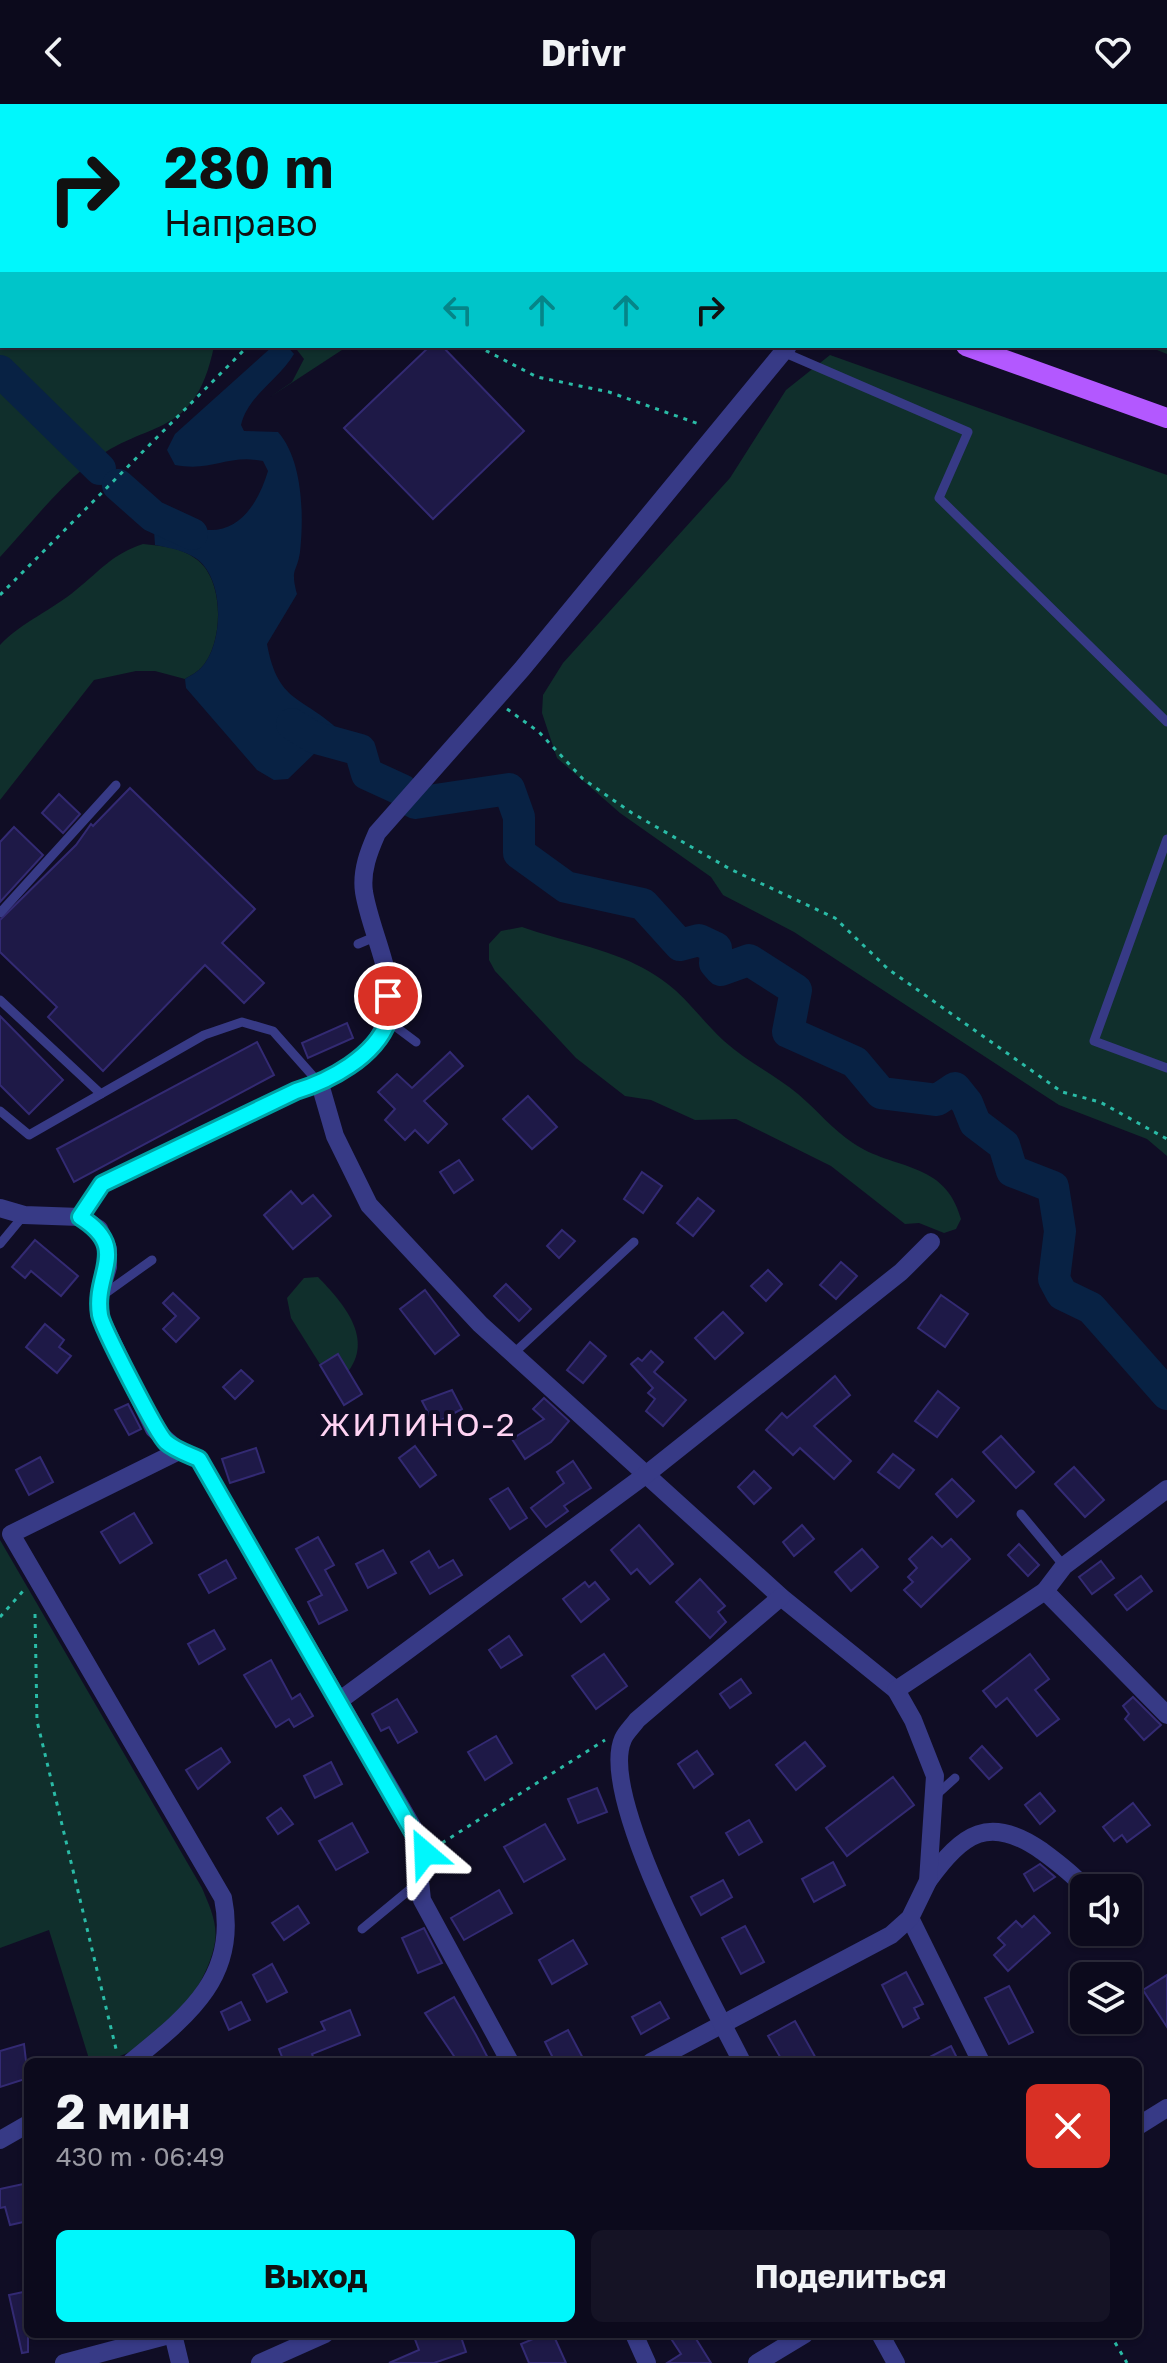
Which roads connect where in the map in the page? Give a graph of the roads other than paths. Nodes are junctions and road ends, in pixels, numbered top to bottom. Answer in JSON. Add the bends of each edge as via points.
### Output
{"nodes":[{"id":1,"x":972,"y":348,"type":"edge"},
{"id":2,"x":786,"y":349,"type":"edge"},
{"id":3,"x":1167,"y":418,"type":"edge"},
{"id":4,"x":1167,"y":722,"type":"edge"},
{"id":5,"x":116,"y":785,"type":"dead end"},
{"id":6,"x":1167,"y":839,"type":"edge"},
{"id":7,"x":0,"y":913,"type":"edge"},
{"id":8,"x":377,"y":935,"type":"junction"},
{"id":9,"x":358,"y":944,"type":"dead end"},
{"id":10,"x":0,"y":1000,"type":"edge"},
{"id":11,"x":388,"y":1021,"type":"junction"},
{"id":12,"x":416,"y":1042,"type":"dead end"},
{"id":13,"x":1167,"y":1068,"type":"edge"},
{"id":14,"x":320,"y":1084,"type":"junction"},
{"id":15,"x":101,"y":1094,"type":"junction"},
{"id":16,"x":0,"y":1111,"type":"edge"},
{"id":17,"x":0,"y":1208,"type":"edge"},
{"id":18,"x":24,"y":1215,"type":"junction"},
{"id":19,"x":80,"y":1217,"type":"junction"},
{"id":20,"x":634,"y":1242,"type":"dead end"},
{"id":21,"x":931,"y":1242,"type":"dead end"},
{"id":22,"x":0,"y":1244,"type":"edge"},
{"id":23,"x":152,"y":1260,"type":"dead end"},
{"id":24,"x":99,"y":1297,"type":"junction"},
{"id":25,"x":514,"y":1353,"type":"junction"},
{"id":26,"x":179,"y":1451,"type":"junction"},
{"id":27,"x":648,"y":1473,"type":"junction"},
{"id":28,"x":1167,"y":1489,"type":"edge"},
{"id":29,"x":1021,"y":1514,"type":"dead end"},
{"id":30,"x":1064,"y":1566,"type":"junction"},
{"id":31,"x":1045,"y":1591,"type":"junction"},
{"id":32,"x":781,"y":1597,"type":"junction"},
{"id":33,"x":896,"y":1690,"type":"junction"},
{"id":34,"x":339,"y":1701,"type":"junction"},
{"id":35,"x":1167,"y":1715,"type":"edge"},
{"id":36,"x":955,"y":1778,"type":"dead end"},
{"id":37,"x":933,"y":1797,"type":"junction"},
{"id":38,"x":1070,"y":1876,"type":"edge"},
{"id":39,"x":420,"y":1881,"type":"junction"},
{"id":40,"x":928,"y":1881,"type":"junction"},
{"id":41,"x":910,"y":1918,"type":"junction"},
{"id":42,"x":362,"y":1929,"type":"dead end"},
{"id":43,"x":723,"y":2025,"type":"junction"},
{"id":44,"x":136,"y":2058,"type":"edge"},
{"id":45,"x":508,"y":2058,"type":"edge"},
{"id":46,"x":659,"y":2058,"type":"edge"},
{"id":47,"x":740,"y":2058,"type":"edge"},
{"id":48,"x":979,"y":2058,"type":"edge"},
{"id":49,"x":1167,"y":2108,"type":"edge"},
{"id":50,"x":1142,"y":2124,"type":"edge"},
{"id":51,"x":24,"y":2126,"type":"edge"},
{"id":52,"x":0,"y":2140,"type":"edge"},
{"id":53,"x":158,"y":2338,"type":"edge"},
{"id":54,"x":174,"y":2338,"type":"edge"},
{"id":55,"x":316,"y":2338,"type":"edge"},
{"id":56,"x":636,"y":2338,"type":"edge"},
{"id":57,"x":798,"y":2338,"type":"edge"},
{"id":58,"x":882,"y":2338,"type":"edge"},
{"id":59,"x":64,"y":2363,"type":"edge"},
{"id":60,"x":180,"y":2363,"type":"edge"},
{"id":61,"x":260,"y":2363,"type":"edge"},
{"id":62,"x":647,"y":2363,"type":"edge"},
{"id":63,"x":757,"y":2363,"type":"edge"},
{"id":64,"x":896,"y":2363,"type":"edge"}],
"edges":[{"from":1,"to":3,"type":"main road"},
{"from":2,"to":4,"type":"lane","via":[[968,432],[939,498]]},
{"from":2,"to":8,"type":"street","via":[[377,833],[366,861],[364,891]]},
{"from":5,"to":7,"type":"lane"},
{"from":6,"to":13,"type":"lane","via":[[1094,1041]]},
{"from":8,"to":9,"type":"lane"},
{"from":8,"to":11,"type":"street","via":[[389,972]]},
{"from":10,"to":15,"type":"lane"},
{"from":11,"to":12,"type":"lane"},
{"from":11,"to":14,"type":"street","via":[[369,1050]]},
{"from":14,"to":15,"type":"lane","via":[[273,1031],[242,1022],[204,1035]]},
{"from":14,"to":19,"type":"lane","via":[[102,1184]]},
{"from":14,"to":25,"type":"street","via":[[322,1116],[369,1205]]},
{"from":15,"to":16,"type":"lane","via":[[29,1135]]},
{"from":17,"to":18,"type":"street"},
{"from":18,"to":19,"type":"street"},
{"from":18,"to":22,"type":"lane"},
{"from":19,"to":24,"type":"street","via":[[99,1229],[108,1249]]},
{"from":20,"to":25,"type":"lane"},
{"from":21,"to":27,"type":"street","via":[[901,1272]]},
{"from":23,"to":24,"type":"lane"},
{"from":24,"to":26,"type":"street","via":[[101,1319],[147,1415]]},
{"from":25,"to":27,"type":"street"},
{"from":26,"to":34,"type":"street","via":[[199,1459]]},
{"from":26,"to":44,"type":"street","via":[[11,1534],[223,1898],[224,1951],[203,1997]]},
{"from":27,"to":32,"type":"street"},
{"from":27,"to":34,"type":"street"},
{"from":28,"to":30,"type":"street"},
{"from":29,"to":30,"type":"lane"},
{"from":30,"to":31,"type":"street"},
{"from":31,"to":33,"type":"street"},
{"from":31,"to":35,"type":"street"},
{"from":32,"to":33,"type":"street"},
{"from":32,"to":43,"type":"street","via":[[637,1720],[622,1740],[620,1766],[646,1869]]},
{"from":33,"to":37,"type":"street","via":[[935,1776]]},
{"from":34,"to":39,"type":"street","via":[[425,1853]]},
{"from":36,"to":37,"type":"lane"},
{"from":37,"to":40,"type":"street"},
{"from":38,"to":40,"type":"street","via":[[1030,1843],[996,1829],[963,1844]]},
{"from":39,"to":42,"type":"lane"},
{"from":39,"to":45,"type":"street","via":[[422,1900]]},
{"from":40,"to":41,"type":"street"},
{"from":41,"to":43,"type":"street","via":[[891,1935]]},
{"from":41,"to":48,"type":"street"},
{"from":43,"to":46,"type":"street"},
{"from":43,"to":47,"type":"street"},
{"from":49,"to":50,"type":"street"},
{"from":51,"to":52,"type":"street"},
{"from":53,"to":59,"type":"street"},
{"from":54,"to":60,"type":"street"},
{"from":55,"to":61,"type":"street"},
{"from":56,"to":62,"type":"street"},
{"from":57,"to":63,"type":"street"},
{"from":58,"to":64,"type":"street"}]}
